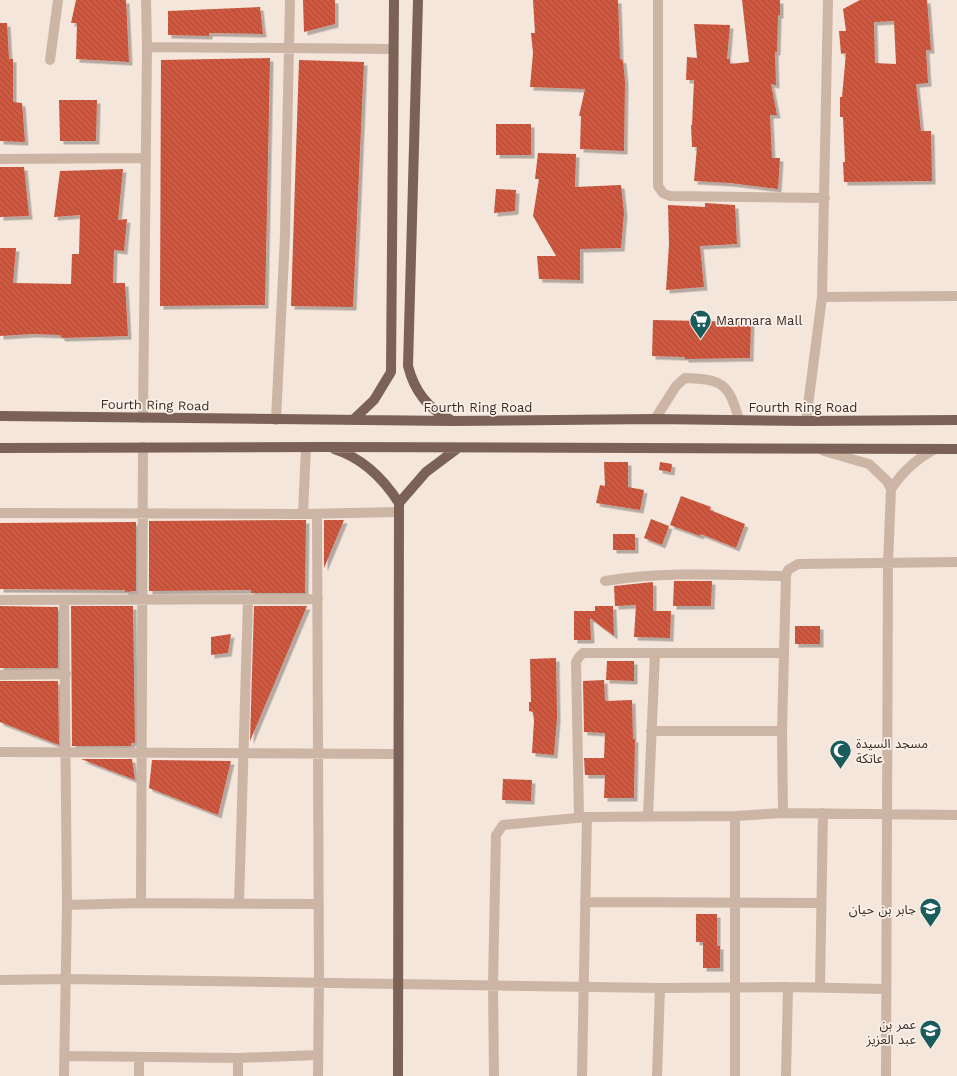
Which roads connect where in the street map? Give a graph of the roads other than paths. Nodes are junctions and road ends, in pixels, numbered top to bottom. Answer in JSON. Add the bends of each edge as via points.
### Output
{"nodes":[{"id":1,"x":58,"y":0,"type":"edge"},
{"id":2,"x":146,"y":0,"type":"edge"},
{"id":3,"x":290,"y":0,"type":"edge"},
{"id":4,"x":394,"y":0,"type":"edge"},
{"id":5,"x":418,"y":0,"type":"edge"},
{"id":6,"x":658,"y":0,"type":"edge"},
{"id":7,"x":828,"y":0,"type":"edge"},
{"id":8,"x":148,"y":47,"type":"junction"},
{"id":9,"x":290,"y":48,"type":"junction"},
{"id":10,"x":394,"y":49,"type":"junction"},
{"id":11,"x":50,"y":60,"type":"dead end"},
{"id":12,"x":146,"y":158,"type":"junction"},
{"id":13,"x":0,"y":159,"type":"edge"},
{"id":14,"x":825,"y":198,"type":"junction"},
{"id":15,"x":957,"y":296,"type":"edge"},
{"id":16,"x":822,"y":297,"type":"junction"},
{"id":17,"x":0,"y":416,"type":"edge"},
{"id":18,"x":143,"y":418,"type":"junction"},
{"id":19,"x":655,"y":419,"type":"junction"},
{"id":20,"x":276,"y":420,"type":"junction"},
{"id":21,"x":353,"y":420,"type":"junction"},
{"id":22,"x":739,"y":420,"type":"junction"},
{"id":23,"x":452,"y":421,"type":"junction"},
{"id":24,"x":806,"y":421,"type":"junction"},
{"id":25,"x":955,"y":423,"type":"edge"},
{"id":26,"x":956,"y":446,"type":"edge"},
{"id":27,"x":143,"y":447,"type":"junction"},
{"id":28,"x":306,"y":447,"type":"junction"},
{"id":29,"x":326,"y":447,"type":"junction"},
{"id":30,"x":0,"y":448,"type":"edge"},
{"id":31,"x":458,"y":448,"type":"junction"},
{"id":32,"x":815,"y":448,"type":"junction"},
{"id":33,"x":935,"y":449,"type":"junction"},
{"id":34,"x":891,"y":489,"type":"junction"},
{"id":35,"x":399,"y":507,"type":"junction"},
{"id":36,"x":0,"y":513,"type":"edge"},
{"id":37,"x":141,"y":514,"type":"junction"},
{"id":38,"x":303,"y":514,"type":"junction"},
{"id":39,"x":317,"y":514,"type":"junction"},
{"id":40,"x":957,"y":562,"type":"edge"},
{"id":41,"x":888,"y":564,"type":"junction"},
{"id":42,"x":786,"y":576,"type":"junction"},
{"id":43,"x":605,"y":580,"type":"dead end"},
{"id":44,"x":142,"y":598,"type":"junction"},
{"id":45,"x":318,"y":599,"type":"junction"},
{"id":46,"x":0,"y":600,"type":"edge"},
{"id":47,"x":64,"y":600,"type":"junction"},
{"id":48,"x":248,"y":600,"type":"junction"},
{"id":49,"x":655,"y":652,"type":"junction"},
{"id":50,"x":783,"y":653,"type":"junction"},
{"id":51,"x":66,"y":674,"type":"junction"},
{"id":52,"x":0,"y":675,"type":"edge"},
{"id":53,"x":651,"y":731,"type":"junction"},
{"id":54,"x":782,"y":731,"type":"junction"},
{"id":55,"x":0,"y":752,"type":"edge"},
{"id":56,"x":66,"y":752,"type":"junction"},
{"id":57,"x":140,"y":752,"type":"junction"},
{"id":58,"x":243,"y":753,"type":"junction"},
{"id":59,"x":319,"y":753,"type":"junction"},
{"id":60,"x":398,"y":754,"type":"junction"},
{"id":61,"x":823,"y":813,"type":"junction"},
{"id":62,"x":784,"y":814,"type":"junction"},
{"id":63,"x":886,"y":814,"type":"junction"},
{"id":64,"x":957,"y":814,"type":"edge"},
{"id":65,"x":648,"y":816,"type":"junction"},
{"id":66,"x":735,"y":816,"type":"junction"},
{"id":67,"x":583,"y":818,"type":"junction"},
{"id":68,"x":585,"y":902,"type":"junction"},
{"id":69,"x":141,"y":903,"type":"junction"},
{"id":70,"x":239,"y":903,"type":"junction"},
{"id":71,"x":736,"y":903,"type":"junction"},
{"id":72,"x":821,"y":903,"type":"junction"},
{"id":73,"x":319,"y":904,"type":"junction"},
{"id":74,"x":67,"y":905,"type":"junction"},
{"id":75,"x":67,"y":978,"type":"junction"},
{"id":76,"x":0,"y":980,"type":"edge"},
{"id":77,"x":319,"y":983,"type":"junction"},
{"id":78,"x":399,"y":984,"type":"junction"},
{"id":79,"x":493,"y":985,"type":"junction"},
{"id":80,"x":584,"y":986,"type":"junction"},
{"id":81,"x":788,"y":986,"type":"junction"},
{"id":82,"x":736,"y":987,"type":"junction"},
{"id":83,"x":820,"y":987,"type":"junction"},
{"id":84,"x":660,"y":988,"type":"junction"},
{"id":85,"x":886,"y":989,"type":"junction"},
{"id":86,"x":318,"y":1054,"type":"junction"},
{"id":87,"x":65,"y":1056,"type":"junction"},
{"id":88,"x":139,"y":1057,"type":"junction"},
{"id":89,"x":238,"y":1058,"type":"junction"},
{"id":90,"x":64,"y":1076,"type":"edge"},
{"id":91,"x":139,"y":1076,"type":"edge"},
{"id":92,"x":238,"y":1076,"type":"edge"},
{"id":93,"x":318,"y":1076,"type":"edge"},
{"id":94,"x":398,"y":1076,"type":"edge"},
{"id":95,"x":494,"y":1076,"type":"edge"},
{"id":96,"x":582,"y":1076,"type":"edge"},
{"id":97,"x":657,"y":1076,"type":"edge"},
{"id":98,"x":735,"y":1076,"type":"edge"},
{"id":99,"x":786,"y":1076,"type":"edge"},
{"id":100,"x":886,"y":1076,"type":"edge"}],
"edges":[{"from":1,"to":11,"type":"street"},
{"from":2,"to":8,"type":"street"},
{"from":3,"to":9,"type":"street"},
{"from":4,"to":10,"type":"main road"},
{"from":5,"to":23,"type":"main road","via":[[408,366],[423,399],[436,412]]},
{"from":6,"to":14,"type":"street","via":[[658,186],[663,193],[670,196]]},
{"from":7,"to":14,"type":"street"},
{"from":8,"to":9,"type":"street"},
{"from":8,"to":12,"type":"street"},
{"from":9,"to":10,"type":"street"},
{"from":9,"to":20,"type":"street","via":[[285,235]]},
{"from":10,"to":21,"type":"main road","via":[[391,372],[374,400]]},
{"from":12,"to":13,"type":"street"},
{"from":12,"to":18,"type":"street"},
{"from":14,"to":16,"type":"street"},
{"from":15,"to":16,"type":"street"},
{"from":16,"to":24,"type":"street"},
{"from":17,"to":18,"type":"main road","name":"Fourth Ring Road"},
{"from":18,"to":20,"type":"main road","name":"Fourth Ring Road"},
{"from":19,"to":22,"type":"main road","name":"Fourth Ring Road"},
{"from":19,"to":22,"type":"street","via":[[676,386],[685,378],[708,378],[723,386],[734,402]]},
{"from":19,"to":23,"type":"main road","name":"Fourth Ring Road"},
{"from":20,"to":21,"type":"main road","name":"Fourth Ring Road"},
{"from":21,"to":23,"type":"main road","name":"Fourth Ring Road"},
{"from":22,"to":24,"type":"main road","name":"Fourth Ring Road"},
{"from":24,"to":25,"type":"main road","name":"Fourth Ring Road"},
{"from":26,"to":33,"type":"main road"},
{"from":27,"to":28,"type":"main road"},
{"from":27,"to":30,"type":"main road"},
{"from":27,"to":37,"type":"street"},
{"from":28,"to":29,"type":"main road"},
{"from":28,"to":38,"type":"street"},
{"from":29,"to":31,"type":"main road"},
{"from":29,"to":35,"type":"main road","via":[[355,458],[368,467],[386,483]]},
{"from":31,"to":32,"type":"main road"},
{"from":31,"to":35,"type":"main road","via":[[426,472]]},
{"from":32,"to":33,"type":"main road"},
{"from":32,"to":34,"type":"street","via":[[869,464],[882,474]]},
{"from":33,"to":34,"type":"street","via":[[924,454],[906,470]]},
{"from":34,"to":41,"type":"street"},
{"from":35,"to":39,"type":"street"},
{"from":35,"to":60,"type":"main road"},
{"from":36,"to":37,"type":"street"},
{"from":37,"to":38,"type":"street"},
{"from":37,"to":44,"type":"street"},
{"from":38,"to":39,"type":"street"},
{"from":39,"to":45,"type":"street"},
{"from":40,"to":41,"type":"street"},
{"from":41,"to":42,"type":"street","via":[[798,564],[788,570]]},
{"from":41,"to":63,"type":"street"},
{"from":42,"to":43,"type":"street","via":[[660,574]]},
{"from":42,"to":50,"type":"street"},
{"from":44,"to":47,"type":"street"},
{"from":44,"to":48,"type":"street"},
{"from":44,"to":57,"type":"street"},
{"from":45,"to":48,"type":"street"},
{"from":45,"to":59,"type":"street"},
{"from":46,"to":47,"type":"street"},
{"from":47,"to":51,"type":"street"},
{"from":48,"to":58,"type":"street"},
{"from":49,"to":50,"type":"street"},
{"from":49,"to":53,"type":"street"},
{"from":49,"to":67,"type":"street","via":[[583,653],[576,662]]},
{"from":50,"to":54,"type":"street"},
{"from":51,"to":52,"type":"street"},
{"from":51,"to":56,"type":"street"},
{"from":53,"to":54,"type":"street"},
{"from":53,"to":65,"type":"street"},
{"from":54,"to":62,"type":"street"},
{"from":55,"to":56,"type":"street"},
{"from":56,"to":57,"type":"street"},
{"from":56,"to":74,"type":"street"},
{"from":57,"to":58,"type":"street"},
{"from":57,"to":69,"type":"street"},
{"from":58,"to":59,"type":"street"},
{"from":58,"to":70,"type":"street"},
{"from":59,"to":60,"type":"street"},
{"from":59,"to":73,"type":"street"},
{"from":60,"to":78,"type":"main road"},
{"from":61,"to":62,"type":"street"},
{"from":61,"to":63,"type":"street"},
{"from":61,"to":72,"type":"street"},
{"from":62,"to":66,"type":"street"},
{"from":63,"to":64,"type":"street"},
{"from":63,"to":85,"type":"street"},
{"from":65,"to":66,"type":"street"},
{"from":65,"to":67,"type":"street"},
{"from":66,"to":71,"type":"street"},
{"from":67,"to":68,"type":"street"},
{"from":67,"to":79,"type":"street","via":[[503,825],[496,835]]},
{"from":68,"to":71,"type":"street"},
{"from":68,"to":80,"type":"street"},
{"from":69,"to":70,"type":"street"},
{"from":69,"to":74,"type":"street"},
{"from":70,"to":73,"type":"street"},
{"from":71,"to":72,"type":"street"},
{"from":71,"to":82,"type":"street"},
{"from":72,"to":83,"type":"street"},
{"from":73,"to":77,"type":"street"},
{"from":74,"to":75,"type":"street"},
{"from":75,"to":76,"type":"street"},
{"from":75,"to":77,"type":"street"},
{"from":75,"to":87,"type":"street"},
{"from":77,"to":78,"type":"street"},
{"from":77,"to":86,"type":"street"},
{"from":78,"to":79,"type":"street"},
{"from":78,"to":94,"type":"main road"},
{"from":79,"to":80,"type":"street"},
{"from":79,"to":95,"type":"street"},
{"from":80,"to":84,"type":"street"},
{"from":80,"to":96,"type":"street"},
{"from":81,"to":82,"type":"street"},
{"from":81,"to":83,"type":"street"},
{"from":81,"to":99,"type":"street"},
{"from":82,"to":84,"type":"street"},
{"from":82,"to":98,"type":"street"},
{"from":83,"to":85,"type":"street"},
{"from":84,"to":97,"type":"street"},
{"from":85,"to":100,"type":"street"},
{"from":86,"to":89,"type":"street"},
{"from":86,"to":93,"type":"street"},
{"from":87,"to":88,"type":"street"},
{"from":87,"to":90,"type":"street"},
{"from":88,"to":89,"type":"street"},
{"from":88,"to":91,"type":"street"},
{"from":89,"to":92,"type":"street"}]}
